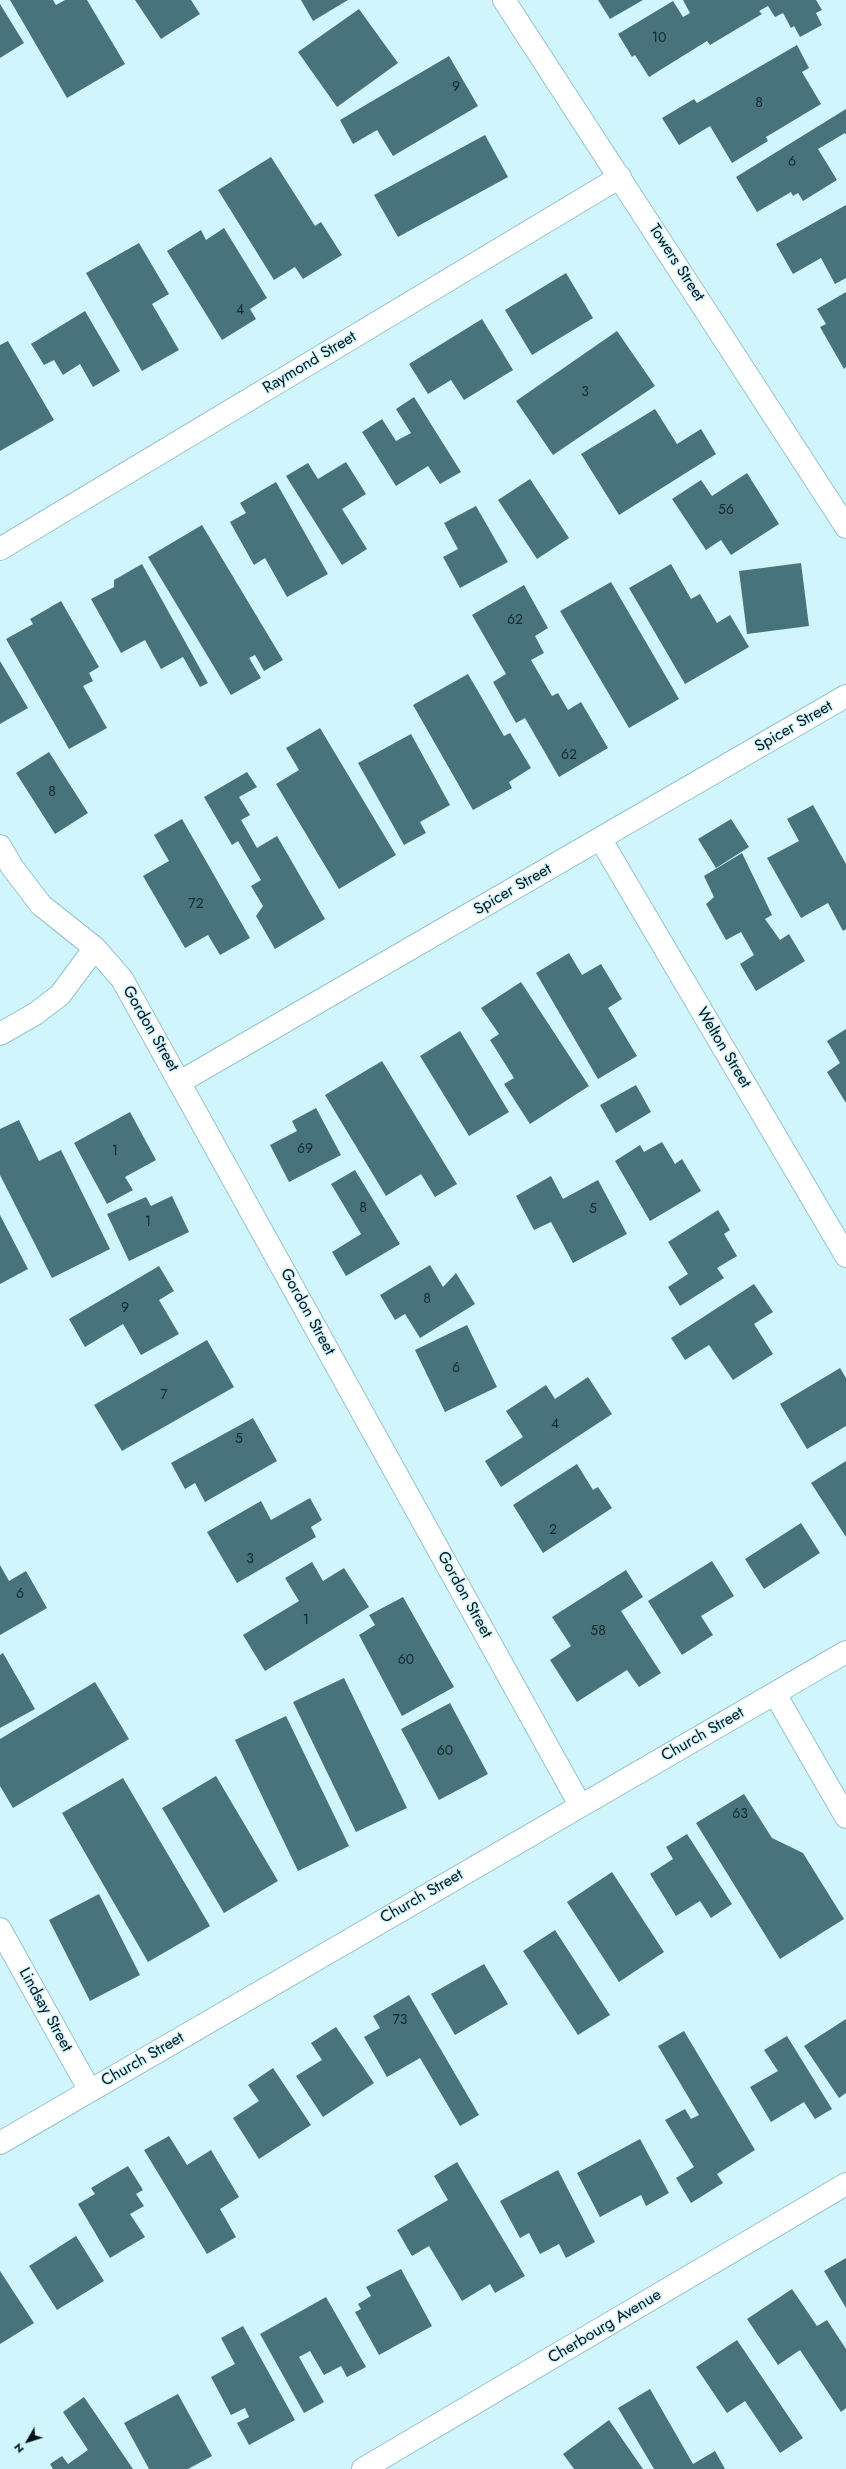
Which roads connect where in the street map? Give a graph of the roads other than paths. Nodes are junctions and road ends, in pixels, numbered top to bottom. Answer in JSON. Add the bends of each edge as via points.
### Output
{"nodes":[{"id":1,"x":504,"y":0,"type":"edge"},
{"id":2,"x":620,"y":177,"type":"junction"},
{"id":3,"x":846,"y":526,"type":"edge"},
{"id":4,"x":0,"y":549,"type":"edge"},
{"id":5,"x":846,"y":696,"type":"edge"},
{"id":6,"x":601,"y":840,"type":"junction"},
{"id":7,"x":0,"y":846,"type":"edge"},
{"id":8,"x":95,"y":948,"type":"junction"},
{"id":9,"x":0,"y":1034,"type":"edge"},
{"id":10,"x":180,"y":1082,"type":"junction"},
{"id":11,"x":846,"y":1256,"type":"edge"},
{"id":12,"x":846,"y":1652,"type":"edge"},
{"id":13,"x":775,"y":1694,"type":"junction"},
{"id":14,"x":580,"y":1804,"type":"junction"},
{"id":15,"x":846,"y":1817,"type":"edge"},
{"id":16,"x":0,"y":1929,"type":"edge"},
{"id":17,"x":90,"y":2091,"type":"junction"},
{"id":18,"x":0,"y":2143,"type":"edge"},
{"id":19,"x":846,"y":2184,"type":"edge"},
{"id":20,"x":363,"y":2469,"type":"edge"}],
"edges":[{"from":1,"to":2,"type":"street","name":"Towers Street"},
{"from":2,"to":3,"type":"street","name":"Towers Street"},
{"from":2,"to":4,"type":"street","name":"Raymond Street"},
{"from":5,"to":6,"type":"street","name":"Spicer Street"},
{"from":6,"to":10,"type":"street","name":"Spicer Street"},
{"from":6,"to":11,"type":"street","name":"Welton Street"},
{"from":7,"to":8,"type":"street","name":"Gordon Street","via":[[41,905]]},
{"from":8,"to":9,"type":"street","via":[[60,995],[35,1014]]},
{"from":8,"to":10,"type":"street","name":"Gordon Street","via":[[122,979]]},
{"from":10,"to":14,"type":"street","name":"Gordon Street"},
{"from":12,"to":13,"type":"street","name":"Church Street"},
{"from":13,"to":14,"type":"street","name":"Church Street"},
{"from":13,"to":15,"type":"street"},
{"from":14,"to":17,"type":"street","name":"Church Street"},
{"from":16,"to":17,"type":"street","name":"Lindsay Street"},
{"from":17,"to":18,"type":"street","name":"Church Street"},
{"from":19,"to":20,"type":"street","name":"Cherbourg Avenue"}]}
